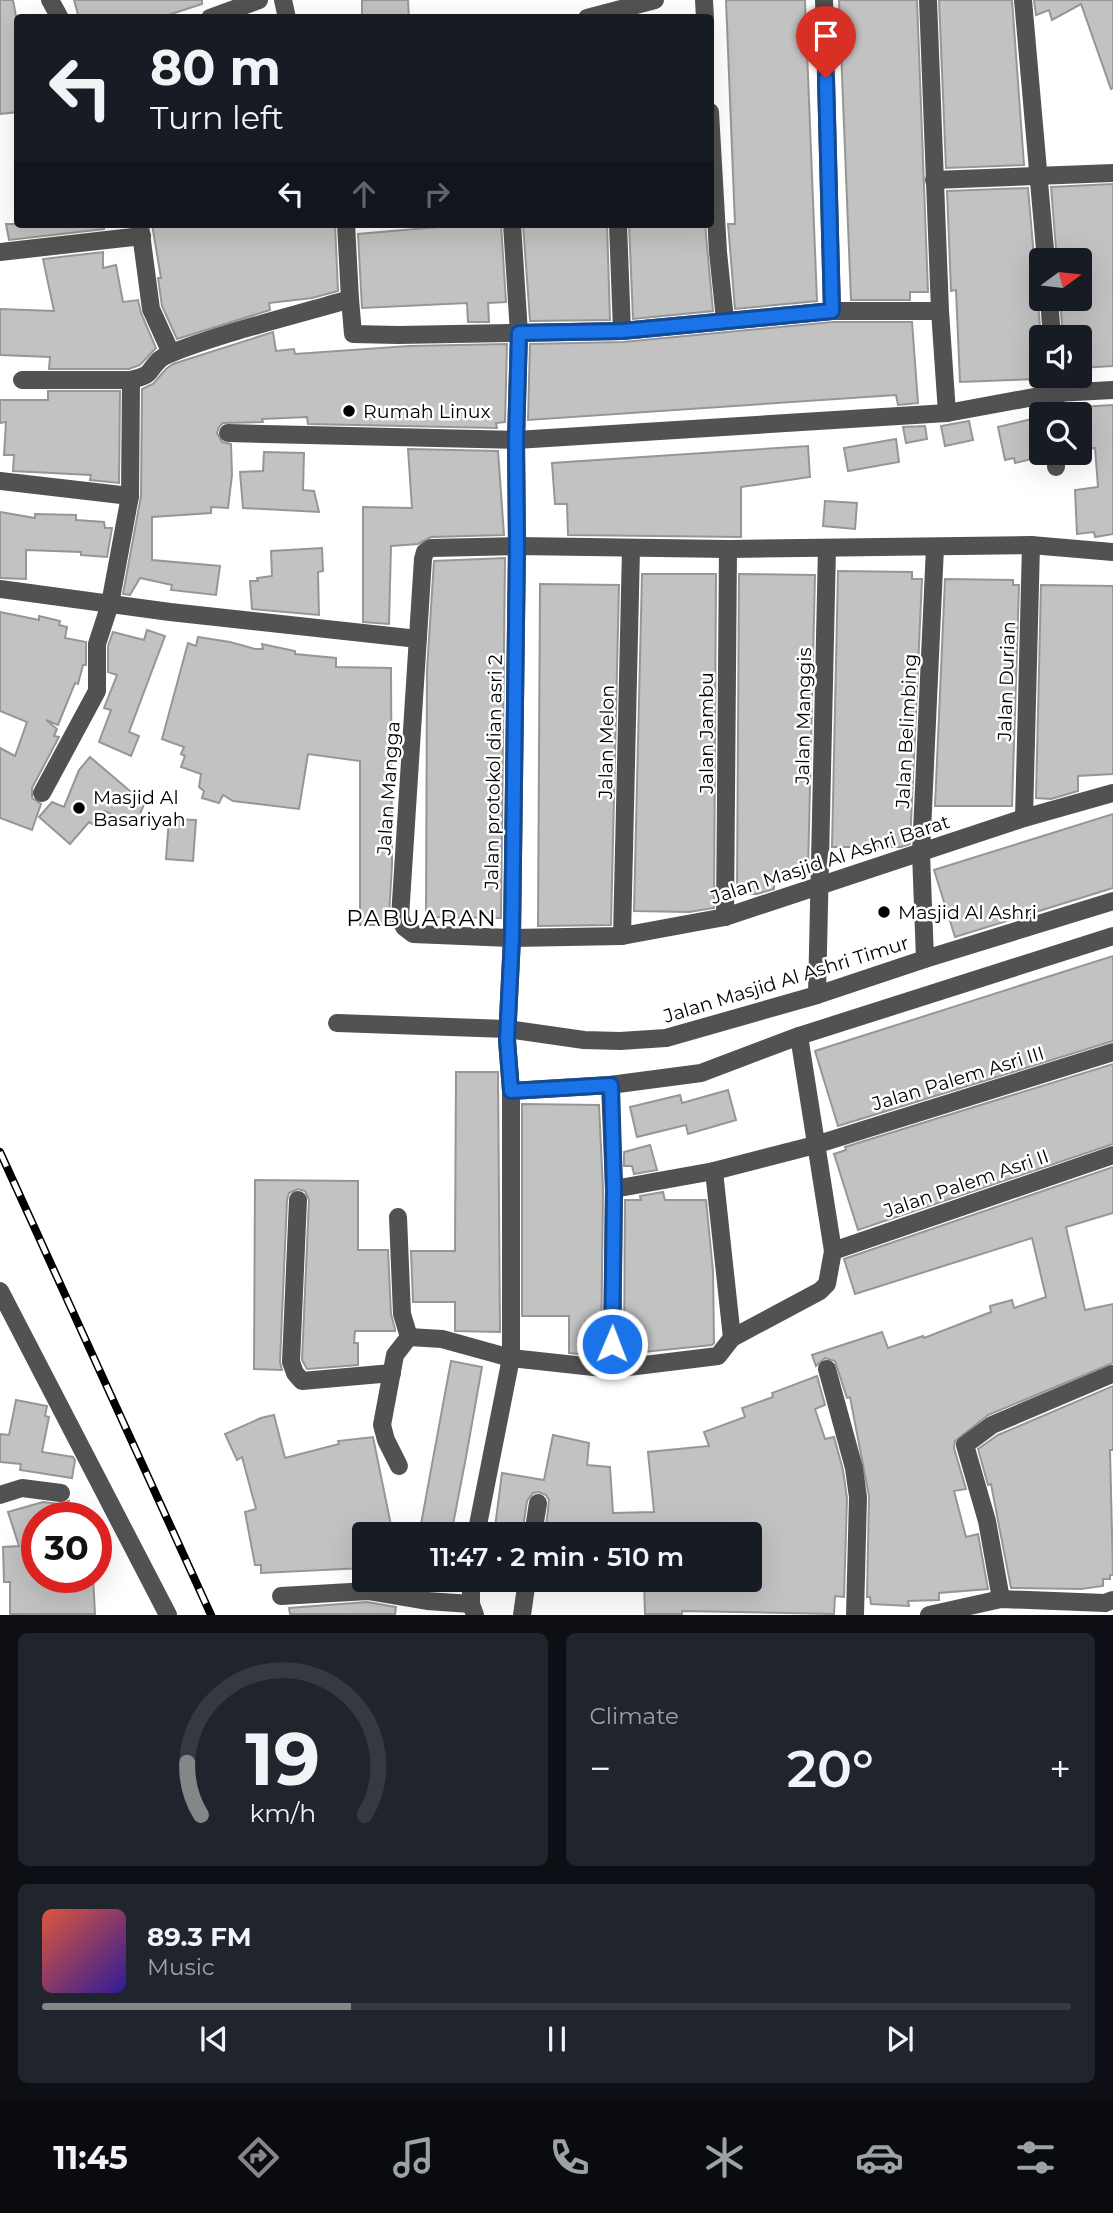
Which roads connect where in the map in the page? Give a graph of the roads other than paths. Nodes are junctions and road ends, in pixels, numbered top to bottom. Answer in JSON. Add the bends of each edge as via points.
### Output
{"nodes":[{"id":1,"x":259,"y":0,"type":"edge"},
{"id":2,"x":655,"y":0,"type":"edge"},
{"id":3,"x":824,"y":0,"type":"edge"},
{"id":4,"x":928,"y":0,"type":"edge"},
{"id":5,"x":1023,"y":0,"type":"edge"},
{"id":6,"x":221,"y":14,"type":"edge"},
{"id":7,"x":614,"y":14,"type":"edge"},
{"id":8,"x":1113,"y":173,"type":"edge"},
{"id":9,"x":1037,"y":177,"type":"junction"},
{"id":10,"x":934,"y":180,"type":"junction"},
{"id":11,"x":714,"y":182,"type":"edge"},
{"id":12,"x":346,"y":228,"type":"edge"},
{"id":13,"x":512,"y":228,"type":"edge"},
{"id":14,"x":618,"y":228,"type":"edge"},
{"id":15,"x":141,"y":230,"type":"edge"},
{"id":16,"x":1045,"y":248,"type":"edge"},
{"id":17,"x":0,"y":252,"type":"edge"},
{"id":18,"x":350,"y":299,"type":"junction"},
{"id":19,"x":832,"y":311,"type":"junction"},
{"id":20,"x":940,"y":311,"type":"junction"},
{"id":21,"x":725,"y":320,"type":"junction"},
{"id":22,"x":622,"y":331,"type":"junction"},
{"id":23,"x":519,"y":333,"type":"junction"},
{"id":24,"x":171,"y":354,"type":"junction"},
{"id":25,"x":22,"y":380,"type":"dead end"},
{"id":26,"x":131,"y":380,"type":"junction"},
{"id":27,"x":1041,"y":388,"type":"edge"},
{"id":28,"x":1092,"y":388,"type":"edge"},
{"id":29,"x":1113,"y":390,"type":"edge"},
{"id":30,"x":947,"y":413,"type":"junction"},
{"id":31,"x":228,"y":433,"type":"dead end"},
{"id":32,"x":516,"y":440,"type":"junction"},
{"id":33,"x":0,"y":481,"type":"edge"},
{"id":34,"x":130,"y":496,"type":"junction"},
{"id":35,"x":1031,"y":545,"type":"junction"},
{"id":36,"x":517,"y":547,"type":"junction"},
{"id":37,"x":935,"y":547,"type":"junction"},
{"id":38,"x":827,"y":548,"type":"junction"},
{"id":39,"x":631,"y":549,"type":"junction"},
{"id":40,"x":728,"y":549,"type":"junction"},
{"id":41,"x":1113,"y":552,"type":"edge"},
{"id":42,"x":0,"y":589,"type":"edge"},
{"id":43,"x":110,"y":604,"type":"junction"},
{"id":44,"x":418,"y":639,"type":"junction"},
{"id":45,"x":42,"y":793,"type":"dead end"},
{"id":46,"x":1113,"y":793,"type":"edge"},
{"id":47,"x":1024,"y":818,"type":"junction"},
{"id":48,"x":921,"y":853,"type":"junction"},
{"id":49,"x":820,"y":885,"type":"junction"},
{"id":50,"x":1113,"y":901,"type":"edge"},
{"id":51,"x":725,"y":917,"type":"junction"},
{"id":52,"x":414,"y":934,"type":"joint"},
{"id":53,"x":622,"y":936,"type":"junction"},
{"id":54,"x":512,"y":938,"type":"junction"},
{"id":55,"x":1111,"y":942,"type":"edge"},
{"id":56,"x":925,"y":959,"type":"junction"},
{"id":57,"x":817,"y":996,"type":"junction"},
{"id":58,"x":337,"y":1023,"type":"dead end"},
{"id":59,"x":507,"y":1034,"type":"junction"},
{"id":60,"x":799,"y":1036,"type":"junction"},
{"id":61,"x":1113,"y":1052,"type":"edge"},
{"id":62,"x":611,"y":1085,"type":"junction"},
{"id":63,"x":511,"y":1091,"type":"junction"},
{"id":64,"x":815,"y":1144,"type":"junction"},
{"id":65,"x":1113,"y":1155,"type":"edge"},
{"id":66,"x":714,"y":1171,"type":"junction"},
{"id":67,"x":614,"y":1189,"type":"junction"},
{"id":68,"x":298,"y":1200,"type":"dead end"},
{"id":69,"x":398,"y":1217,"type":"dead end"},
{"id":70,"x":833,"y":1251,"type":"junction"},
{"id":71,"x":0,"y":1291,"type":"edge"},
{"id":72,"x":409,"y":1337,"type":"junction"},
{"id":73,"x":732,"y":1338,"type":"junction"},
{"id":74,"x":511,"y":1358,"type":"junction"},
{"id":75,"x":827,"y":1369,"type":"dead end"},
{"id":76,"x":612,"y":1370,"type":"junction"},
{"id":77,"x":392,"y":1373,"type":"junction"},
{"id":78,"x":1112,"y":1374,"type":"edge"},
{"id":79,"x":399,"y":1466,"type":"dead end"},
{"id":80,"x":61,"y":1493,"type":"dead end"},
{"id":81,"x":0,"y":1494,"type":"edge"},
{"id":82,"x":538,"y":1503,"type":"dead end"},
{"id":83,"x":479,"y":1522,"type":"edge"},
{"id":84,"x":535,"y":1522,"type":"edge"},
{"id":85,"x":525,"y":1592,"type":"edge"},
{"id":86,"x":281,"y":1596,"type":"dead end"},
{"id":87,"x":1001,"y":1599,"type":"junction"},
{"id":88,"x":1113,"y":1600,"type":"edge"},
{"id":89,"x":473,"y":1609,"type":"edge"},
{"id":90,"x":168,"y":1615,"type":"edge"},
{"id":91,"x":522,"y":1615,"type":"edge"},
{"id":92,"x":855,"y":1615,"type":"edge"},
{"id":93,"x":929,"y":1615,"type":"edge"}],
"edges":[{"from":1,"to":6,"type":"street"},
{"from":2,"to":7,"type":"street"},
{"from":3,"to":19,"type":"street"},
{"from":4,"to":10,"type":"street"},
{"from":5,"to":9,"type":"street"},
{"from":8,"to":9,"type":"street"},
{"from":9,"to":10,"type":"street"},
{"from":9,"to":16,"type":"street"},
{"from":10,"to":20,"type":"street"},
{"from":11,"to":21,"type":"street"},
{"from":12,"to":18,"type":"street"},
{"from":13,"to":23,"type":"street","name":"Jalan protokol dian asri 2"},
{"from":14,"to":22,"type":"street"},
{"from":15,"to":17,"type":"street"},
{"from":15,"to":24,"type":"street","via":[[151,310]]},
{"from":18,"to":23,"type":"street","via":[[353,334]]},
{"from":18,"to":24,"type":"street","via":[[236,330]]},
{"from":19,"to":20,"type":"street"},
{"from":19,"to":21,"type":"street"},
{"from":20,"to":30,"type":"street"},
{"from":21,"to":22,"type":"street"},
{"from":22,"to":23,"type":"street"},
{"from":23,"to":32,"type":"street","name":"Jalan protokol dian asri 2"},
{"from":24,"to":26,"type":"street","via":[[158,359],[144,376]]},
{"from":25,"to":26,"type":"street"},
{"from":26,"to":34,"type":"street"},
{"from":27,"to":30,"type":"street"},
{"from":28,"to":29,"type":"street"},
{"from":30,"to":32,"type":"street"},
{"from":31,"to":32,"type":"street"},
{"from":32,"to":36,"type":"street","name":"Jalan protokol dian asri 2"},
{"from":33,"to":34,"type":"street"},
{"from":34,"to":43,"type":"street"},
{"from":35,"to":37,"type":"street"},
{"from":35,"to":41,"type":"street"},
{"from":35,"to":47,"type":"street","name":"Jalan Durian"},
{"from":36,"to":39,"type":"street"},
{"from":36,"to":44,"type":"street","name":"Jalan Mangga","via":[[438,546],[425,552]]},
{"from":36,"to":54,"type":"street","name":"Jalan protokol dian asri 2"},
{"from":37,"to":38,"type":"street"},
{"from":37,"to":48,"type":"street","name":"Jalan Belimbing"},
{"from":38,"to":40,"type":"street"},
{"from":38,"to":49,"type":"street","name":"Jalan Manggis"},
{"from":39,"to":40,"type":"street"},
{"from":39,"to":53,"type":"street","name":"Jalan Melon"},
{"from":40,"to":51,"type":"street","name":"Jalan Jambu"},
{"from":42,"to":43,"type":"street"},
{"from":43,"to":44,"type":"street"},
{"from":43,"to":45,"type":"street","via":[[97,644],[97,691]]},
{"from":44,"to":52,"type":"street","name":"Jalan Mangga","via":[[400,917]]},
{"from":46,"to":47,"type":"street","name":"Jalan Masjid Al Ashri Barat"},
{"from":47,"to":48,"type":"street","name":"Jalan Masjid Al Ashri Barat"},
{"from":48,"to":49,"type":"street","name":"Jalan Masjid Al Ashri Barat"},
{"from":48,"to":56,"type":"street","name":"Jalan Belimbing"},
{"from":49,"to":51,"type":"street","name":"Jalan Masjid Al Ashri Barat"},
{"from":49,"to":57,"type":"street","name":"Jalan Manggis"},
{"from":50,"to":56,"type":"street","name":"Jalan Masjid Al Ashri Timur"},
{"from":51,"to":53,"type":"street","name":"Jalan Masjid Al Ashri Barat"},
{"from":52,"to":54,"type":"street","name":"Jalan Masjid Al Ashri Barat"},
{"from":53,"to":54,"type":"street","name":"Jalan Masjid Al Ashri Barat"},
{"from":54,"to":59,"type":"street","name":"Jalan protokol dian asri 2"},
{"from":55,"to":60,"type":"street"},
{"from":56,"to":57,"type":"street","name":"Jalan Masjid Al Ashri Timur"},
{"from":57,"to":59,"type":"street","name":"Jalan Masjid Al Ashri Timur","via":[[666,1038],[620,1041]]},
{"from":58,"to":59,"type":"street","name":"Jalan Masjid Al Ashri Timur"},
{"from":59,"to":63,"type":"street","name":"Jalan protokol dian asri 2"},
{"from":60,"to":62,"type":"street","via":[[701,1073]]},
{"from":60,"to":64,"type":"street"},
{"from":61,"to":64,"type":"street","name":"Jalan Palem Asri III"},
{"from":62,"to":63,"type":"street"},
{"from":62,"to":67,"type":"street"},
{"from":63,"to":74,"type":"street","name":"Jalan protokol dian asri 2"},
{"from":64,"to":66,"type":"street","name":"Jalan Palem Asri III"},
{"from":64,"to":70,"type":"street"},
{"from":65,"to":70,"type":"street","name":"Jalan Palem Asri II"},
{"from":66,"to":67,"type":"street","name":"Jalan Palem Asri III"},
{"from":66,"to":73,"type":"street"},
{"from":67,"to":76,"type":"street"},
{"from":68,"to":77,"type":"street","via":[[290,1362],[295,1373],[302,1381]]},
{"from":69,"to":72,"type":"street","via":[[402,1314]]},
{"from":70,"to":73,"type":"street","via":[[827,1284],[820,1291]]},
{"from":71,"to":90,"type":"street"},
{"from":72,"to":74,"type":"street","via":[[442,1339]]},
{"from":72,"to":77,"type":"street","via":[[395,1355]]},
{"from":73,"to":76,"type":"street","via":[[718,1356]]},
{"from":74,"to":76,"type":"street"},
{"from":74,"to":83,"type":"street","name":"Jalan protokol dian asri 2"},
{"from":75,"to":92,"type":"street","via":[[854,1468],[858,1519]]},
{"from":77,"to":79,"type":"street","via":[[383,1425]]},
{"from":78,"to":87,"type":"street","via":[[992,1424],[965,1445],[988,1521]]},
{"from":80,"to":81,"type":"street","via":[[22,1488]]},
{"from":82,"to":84,"type":"street"},
{"from":85,"to":91,"type":"street"},
{"from":86,"to":89,"type":"street","via":[[368,1591]]},
{"from":87,"to":88,"type":"street"},
{"from":87,"to":93,"type":"street"}]}
